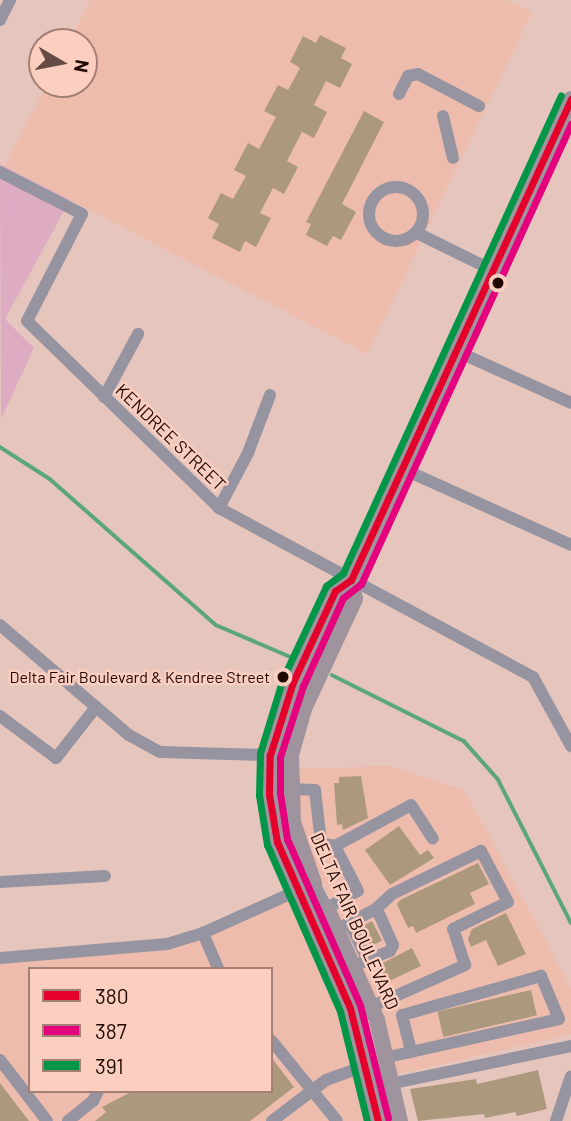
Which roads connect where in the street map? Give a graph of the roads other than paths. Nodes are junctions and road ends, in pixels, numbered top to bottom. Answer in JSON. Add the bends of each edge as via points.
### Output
{"nodes":[{"id":1,"x":10,"y":0,"type":"edge"},
{"id":2,"x":0,"y":20,"type":"edge"},
{"id":3,"x":399,"y":94,"type":"dead end"},
{"id":4,"x":571,"y":99,"type":"edge"},
{"id":5,"x":480,"y":106,"type":"dead end"},
{"id":6,"x":443,"y":116,"type":"dead end"},
{"id":7,"x":453,"y":158,"type":"dead end"},
{"id":8,"x":0,"y":172,"type":"edge"},
{"id":9,"x":417,"y":233,"type":"junction"},
{"id":10,"x":492,"y":270,"type":"junction"},
{"id":11,"x":138,"y":334,"type":"dead end"},
{"id":12,"x":456,"y":351,"type":"junction"},
{"id":13,"x":270,"y":395,"type":"dead end"},
{"id":14,"x":104,"y":397,"type":"junction"},
{"id":15,"x":571,"y":403,"type":"edge"},
{"id":16,"x":403,"y":469,"type":"junction"},
{"id":17,"x":219,"y":508,"type":"junction"},
{"id":18,"x":571,"y":545,"type":"edge"},
{"id":19,"x":351,"y":580,"type":"junction"},
{"id":20,"x":0,"y":625,"type":"edge"},
{"id":21,"x":96,"y":707,"type":"junction"},
{"id":22,"x":0,"y":716,"type":"edge"},
{"id":23,"x":571,"y":747,"type":"edge"},
{"id":24,"x":270,"y":755,"type":"junction"},
{"id":25,"x":290,"y":789,"type":"junction"},
{"id":26,"x":433,"y":839,"type":"dead end"},
{"id":27,"x":335,"y":846,"type":"junction"},
{"id":28,"x":105,"y":876,"type":"dead end"},
{"id":29,"x":0,"y":882,"type":"edge"},
{"id":30,"x":314,"y":883,"type":"junction"},
{"id":31,"x":296,"y":892,"type":"junction"},
{"id":32,"x":327,"y":908,"type":"junction"},
{"id":33,"x":376,"y":909,"type":"junction"},
{"id":34,"x":344,"y":926,"type":"junction"},
{"id":35,"x":203,"y":933,"type":"junction"},
{"id":36,"x":0,"y":958,"type":"edge"},
{"id":37,"x":362,"y":964,"type":"junction"},
{"id":38,"x":217,"y":967,"type":"edge"},
{"id":39,"x":373,"y":1006,"type":"junction"},
{"id":40,"x":273,"y":1042,"type":"edge"},
{"id":41,"x":571,"y":1046,"type":"edge"},
{"id":42,"x":411,"y":1052,"type":"junction"},
{"id":43,"x":388,"y":1057,"type":"junction"},
{"id":44,"x":0,"y":1060,"type":"edge"},
{"id":45,"x":368,"y":1065,"type":"junction"},
{"id":46,"x":571,"y":1076,"type":"edge"},
{"id":47,"x":394,"y":1083,"type":"junction"},
{"id":48,"x":312,"y":1090,"type":"junction"},
{"id":49,"x":97,"y":1093,"type":"edge"},
{"id":50,"x":47,"y":1121,"type":"edge"},
{"id":51,"x":68,"y":1121,"type":"edge"},
{"id":52,"x":272,"y":1121,"type":"edge"},
{"id":53,"x":337,"y":1121,"type":"edge"},
{"id":54,"x":378,"y":1121,"type":"edge"},
{"id":55,"x":400,"y":1121,"type":"edge"},
{"id":56,"x":556,"y":1121,"type":"edge"}],
"edges":[{"from":1,"to":2,"type":"street"},
{"from":3,"to":5,"type":"street","via":[[408,76],[418,74]]},
{"from":4,"to":10,"type":"main road","name":"DELTA FAIR BOULEVARD"},
{"from":6,"to":7,"type":"street"},
{"from":8,"to":14,"type":"street","name":"KENDREE STREET","via":[[82,214],[27,321]]},
{"from":9,"to":9,"type":"street","via":[[402,241],[385,240],[372,229],[368,212],[375,196],[390,187],[407,188],[420,200],[424,217]]},
{"from":9,"to":10,"type":"street"},
{"from":10,"to":12,"type":"main road","name":"DELTA FAIR BOULEVARD"},
{"from":11,"to":14,"type":"street"},
{"from":12,"to":15,"type":"street"},
{"from":12,"to":16,"type":"main road","name":"DELTA FAIR BOULEVARD"},
{"from":13,"to":17,"type":"street","via":[[248,453]]},
{"from":14,"to":17,"type":"street","name":"KENDREE STREET"},
{"from":16,"to":18,"type":"street"},
{"from":16,"to":19,"type":"main road","name":"DELTA FAIR BOULEVARD"},
{"from":17,"to":19,"type":"street","name":"KENDREE STREET"},
{"from":19,"to":23,"type":"street","name":"KENDREE STREET","via":[[533,677]]},
{"from":19,"to":24,"type":"main road","name":"DELTA FAIR BOULEVARD","via":[[335,591],[292,683]]},
{"from":19,"to":25,"type":"main road","name":"DELTA FAIR BOULEVARD","via":[[355,599],[296,732]]},
{"from":20,"to":21,"type":"street"},
{"from":21,"to":22,"type":"street","via":[[56,758]]},
{"from":21,"to":24,"type":"street","via":[[129,735],[160,752]]},
{"from":24,"to":31,"type":"main road","name":"DELTA FAIR BOULEVARD","via":[[272,827]]},
{"from":25,"to":27,"type":"street","via":[[315,790],[321,842]]},
{"from":25,"to":30,"type":"main road","name":"DELTA FAIR BOULEVARD","via":[[296,835]]},
{"from":26,"to":27,"type":"street","via":[[411,805]]},
{"from":27,"to":32,"type":"street","via":[[358,891]]},
{"from":28,"to":29,"type":"street"},
{"from":30,"to":31,"type":"street"},
{"from":30,"to":32,"type":"street","name":"DELTA FAIR BOULEVARD"},
{"from":31,"to":35,"type":"street"},
{"from":31,"to":45,"type":"main road","name":"DELTA FAIR BOULEVARD","via":[[344,993]]},
{"from":32,"to":34,"type":"main road","name":"DELTA FAIR BOULEVARD"},
{"from":33,"to":34,"type":"street"},
{"from":33,"to":37,"type":"street","via":[[393,945]]},
{"from":33,"to":39,"type":"street","via":[[392,894],[481,851],[508,902],[453,929],[465,965]]},
{"from":34,"to":37,"type":"main road","name":"DELTA FAIR BOULEVARD"},
{"from":35,"to":36,"type":"street","via":[[133,950]]},
{"from":35,"to":38,"type":"street"},
{"from":37,"to":39,"type":"main road","name":"DELTA FAIR BOULEVARD"},
{"from":39,"to":43,"type":"main road","name":"DELTA FAIR BOULEVARD"},
{"from":40,"to":48,"type":"street"},
{"from":41,"to":47,"type":"street"},
{"from":42,"to":42,"type":"street","via":[[492,1034],[559,1019],[541,976],[402,1015]]},
{"from":42,"to":43,"type":"street"},
{"from":43,"to":47,"type":"main road","name":"DELTA FAIR BOULEVARD"},
{"from":44,"to":50,"type":"street"},
{"from":45,"to":48,"type":"street"},
{"from":45,"to":54,"type":"main road","name":"DELTA FAIR BOULEVARD"},
{"from":46,"to":56,"type":"street"},
{"from":47,"to":55,"type":"main road","name":"DELTA FAIR BOULEVARD"},
{"from":48,"to":52,"type":"street"},
{"from":48,"to":53,"type":"street"},
{"from":49,"to":51,"type":"street"}]}
